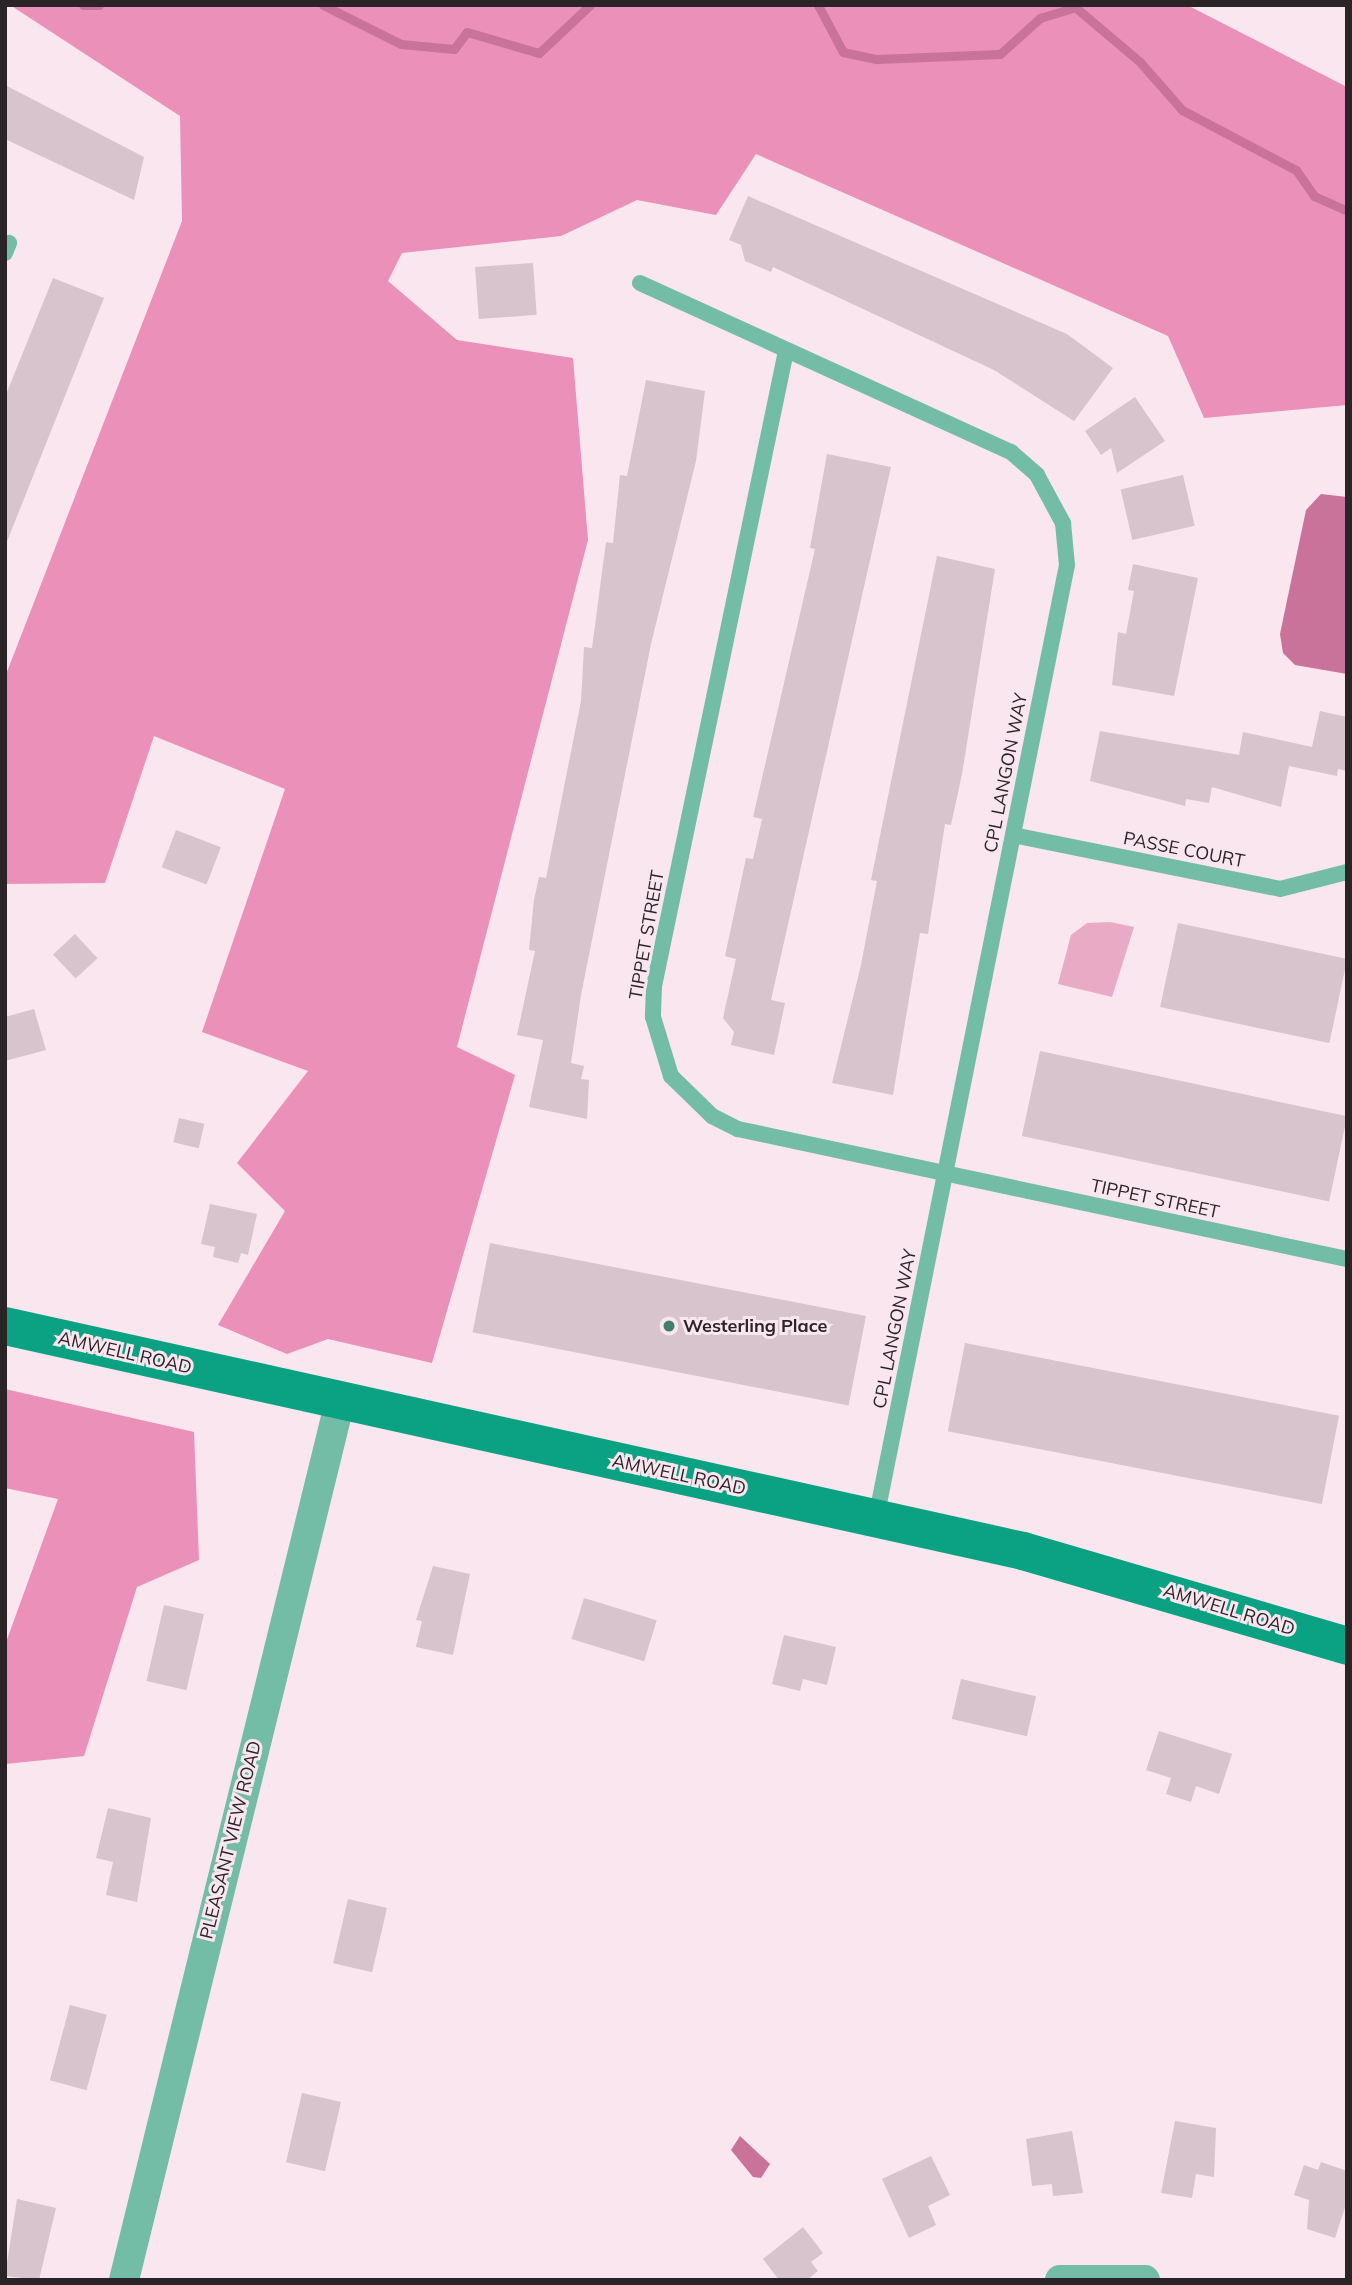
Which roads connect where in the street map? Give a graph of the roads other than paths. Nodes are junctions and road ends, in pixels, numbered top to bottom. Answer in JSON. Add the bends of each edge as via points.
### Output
{"nodes":[{"id":1,"x":640,"y":283,"type":"dead end"},
{"id":2,"x":786,"y":351,"type":"junction"},
{"id":3,"x":1013,"y":835,"type":"junction"},
{"id":4,"x":1347,"y":872,"type":"edge"},
{"id":5,"x":944,"y":1174,"type":"junction"},
{"id":6,"x":1347,"y":1259,"type":"edge"},
{"id":7,"x":5,"y":1326,"type":"edge"},
{"id":8,"x":340,"y":1401,"type":"junction"},
{"id":9,"x":876,"y":1518,"type":"junction"},
{"id":10,"x":1347,"y":1647,"type":"edge"},
{"id":11,"x":124,"y":2280,"type":"edge"},
{"id":12,"x":1060,"y":2280,"type":"edge"},
{"id":13,"x":1145,"y":2280,"type":"edge"}],
"edges":[{"from":1,"to":2,"type":"lane","name":"CPL LANGON WAY"},
{"from":2,"to":3,"type":"lane","name":"CPL LANGON WAY","via":[[1011,452],[1049,494],[1063,523],[1067,565]]},
{"from":2,"to":5,"type":"lane","name":"TIPPET STREET","via":[[653,1017],[671,1076],[712,1116],[738,1129]]},
{"from":3,"to":4,"type":"lane","name":"PASSE COURT","via":[[1280,888]]},
{"from":3,"to":5,"type":"lane","name":"CPL LANGON WAY"},
{"from":5,"to":6,"type":"lane","name":"TIPPET STREET"},
{"from":5,"to":9,"type":"lane","name":"CPL LANGON WAY"},
{"from":7,"to":8,"type":"main road","name":"AMWELL ROAD"},
{"from":8,"to":9,"type":"main road","name":"AMWELL ROAD"},
{"from":8,"to":11,"type":"street","name":"PLEASANT VIEW ROAD"},
{"from":9,"to":10,"type":"main road","name":"AMWELL ROAD","via":[[1139,1582]]},
{"from":12,"to":13,"type":"street"}]}
